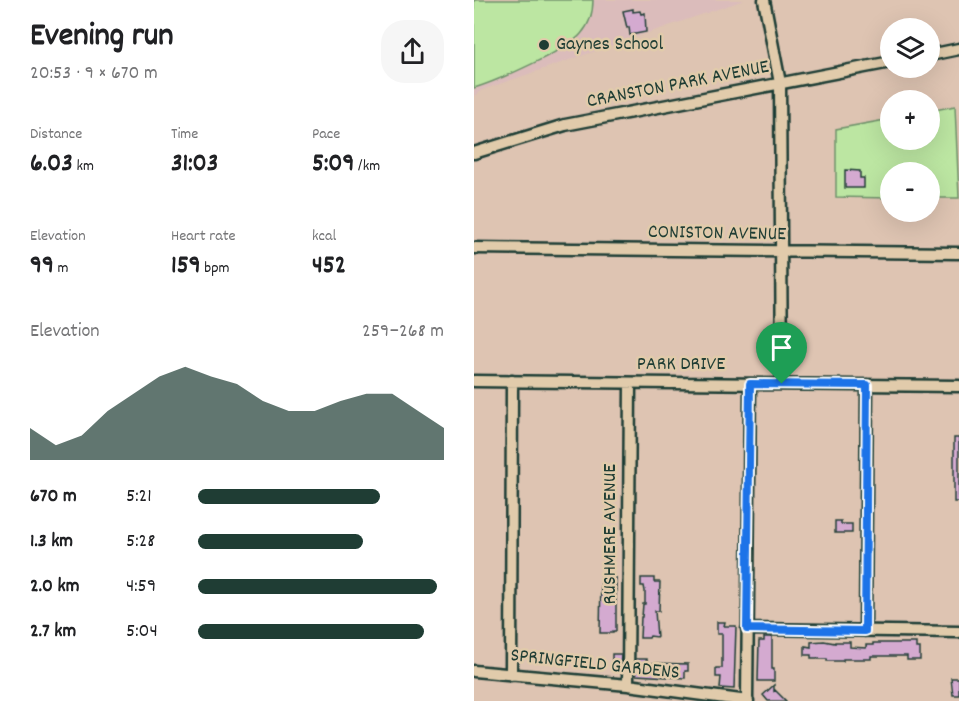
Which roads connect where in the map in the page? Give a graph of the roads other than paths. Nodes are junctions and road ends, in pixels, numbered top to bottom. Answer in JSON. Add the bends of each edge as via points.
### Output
{"nodes":[{"id":1,"x":764,"y":0,"type":"edge"},
{"id":2,"x":959,"y":49,"type":"edge"},
{"id":3,"x":940,"y":53,"type":"edge"},
{"id":4,"x":880,"y":64,"type":"edge"},
{"id":5,"x":780,"y":83,"type":"junction"},
{"id":6,"x":474,"y":153,"type":"edge"},
{"id":7,"x":474,"y":248,"type":"edge"},
{"id":8,"x":780,"y":253,"type":"junction"},
{"id":9,"x":959,"y":253,"type":"edge"},
{"id":10,"x":474,"y":381,"type":"edge"},
{"id":11,"x":512,"y":381,"type":"junction"},
{"id":12,"x":630,"y":382,"type":"junction"},
{"id":13,"x":750,"y":384,"type":"junction"},
{"id":14,"x":782,"y":384,"type":"junction"},
{"id":15,"x":867,"y":385,"type":"junction"},
{"id":16,"x":959,"y":386,"type":"edge"},
{"id":17,"x":747,"y":629,"type":"junction"},
{"id":18,"x":865,"y":631,"type":"junction"},
{"id":19,"x":959,"y":632,"type":"edge"},
{"id":20,"x":474,"y":671,"type":"edge"},
{"id":21,"x":511,"y":675,"type":"junction"},
{"id":22,"x":628,"y":685,"type":"junction"},
{"id":23,"x":747,"y":701,"type":"edge"}],
"edges":[{"from":1,"to":5,"type":"street"},
{"from":2,"to":3,"type":"street"},
{"from":4,"to":5,"type":"street","name":"CRANSTON PARK AVENUE"},
{"from":5,"to":6,"type":"street","name":"CRANSTON PARK AVENUE","via":[[565,125]]},
{"from":5,"to":8,"type":"street"},
{"from":7,"to":8,"type":"street","name":"CONISTON AVENUE"},
{"from":8,"to":9,"type":"street","name":"CONISTON AVENUE"},
{"from":8,"to":14,"type":"street"},
{"from":10,"to":11,"type":"street","name":"PARK DRIVE"},
{"from":11,"to":12,"type":"street","name":"PARK DRIVE"},
{"from":11,"to":21,"type":"street"},
{"from":12,"to":13,"type":"street","name":"PARK DRIVE"},
{"from":12,"to":22,"type":"street","name":"RUSHMERE AVENUE"},
{"from":13,"to":14,"type":"street","name":"PARK DRIVE"},
{"from":13,"to":17,"type":"street"},
{"from":14,"to":15,"type":"street","name":"PARK DRIVE"},
{"from":15,"to":16,"type":"street","name":"PARK DRIVE"},
{"from":15,"to":18,"type":"street"},
{"from":17,"to":18,"type":"street"},
{"from":17,"to":23,"type":"street"},
{"from":18,"to":19,"type":"street"},
{"from":20,"to":21,"type":"street","name":"SPRINGFIELD GARDENS"},
{"from":21,"to":22,"type":"street","name":"SPRINGFIELD GARDENS"},
{"from":22,"to":23,"type":"street","name":"SPRINGFIELD GARDENS"}]}
